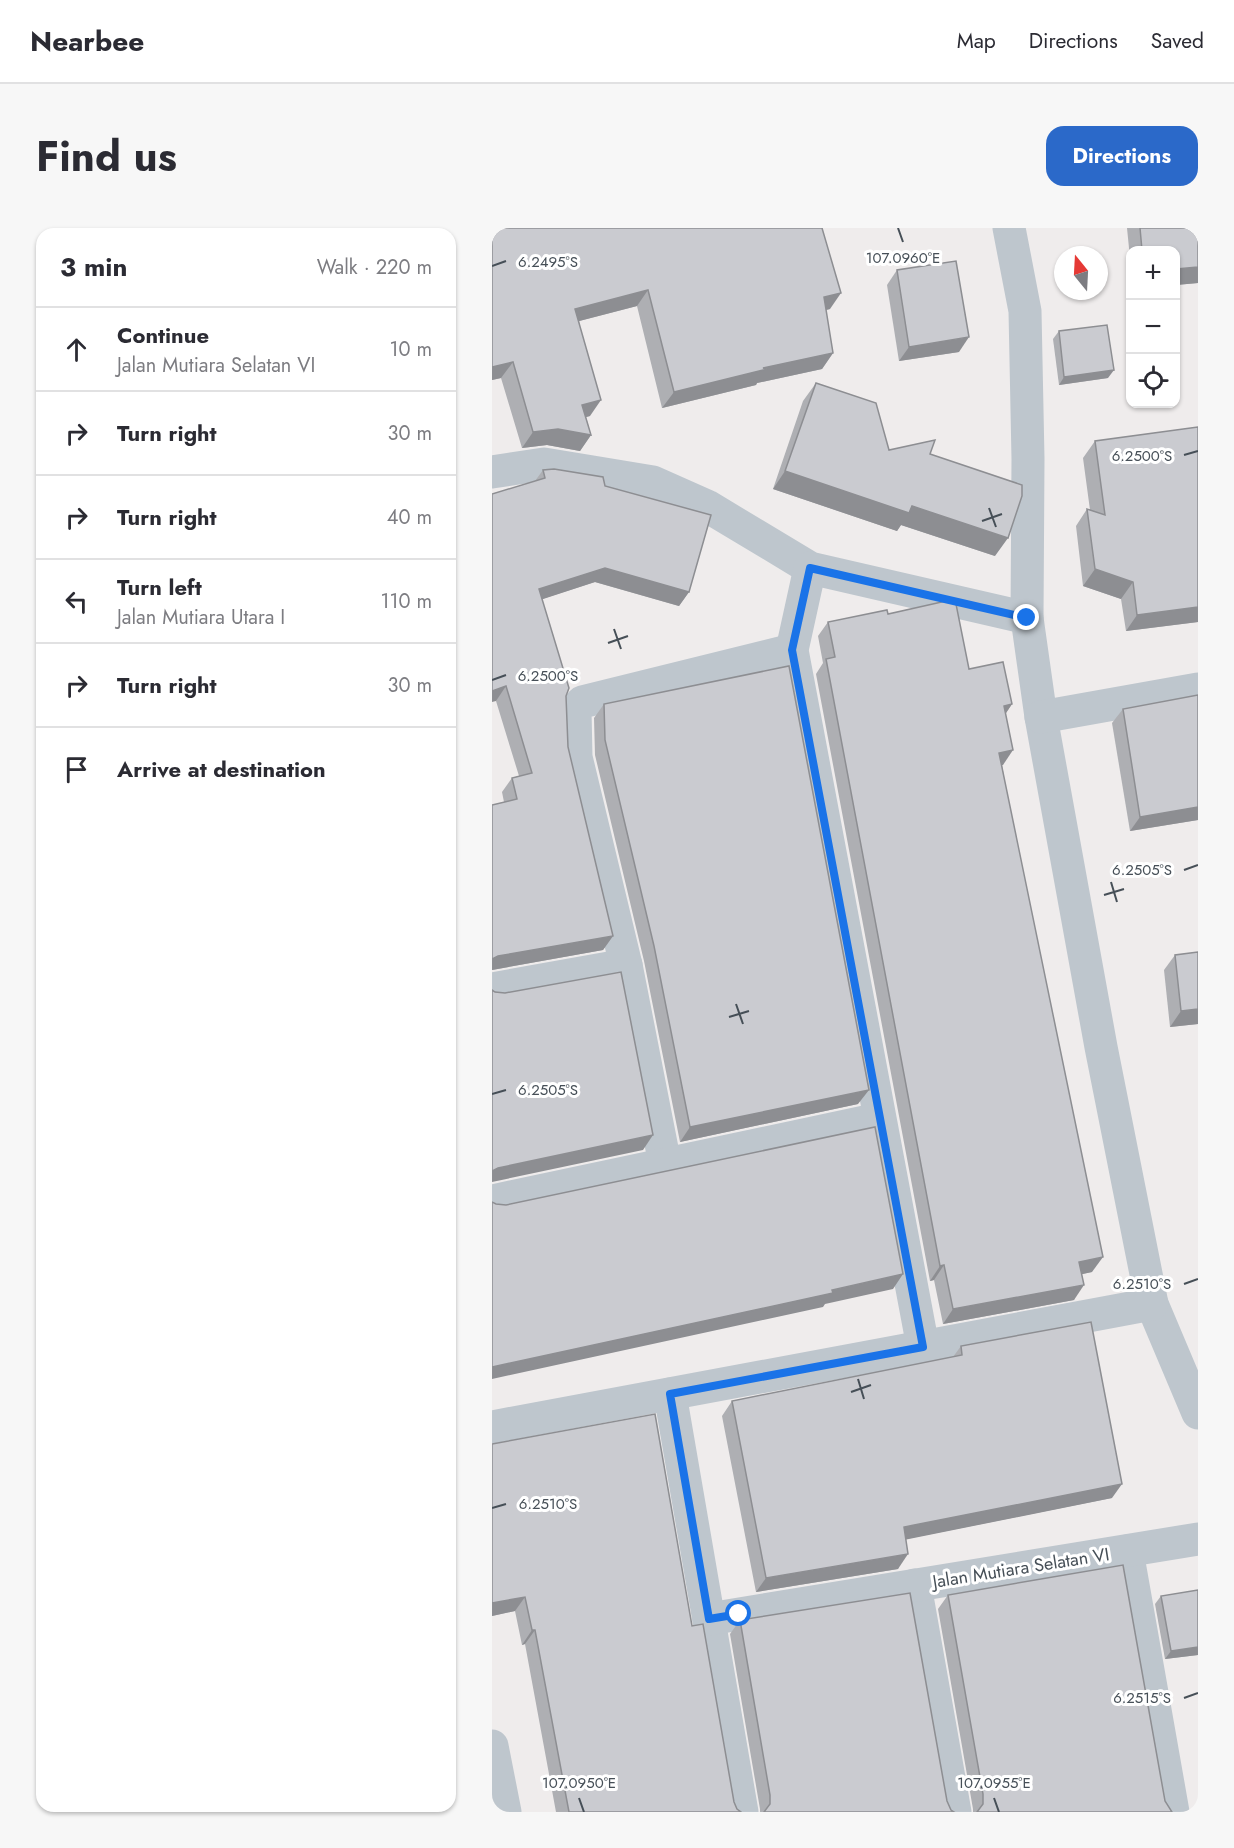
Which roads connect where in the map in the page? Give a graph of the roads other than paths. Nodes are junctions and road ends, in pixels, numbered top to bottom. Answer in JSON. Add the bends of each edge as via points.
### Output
{"nodes":[{"id":1,"x":1009,"y":228,"type":"edge"},
{"id":2,"x":492,"y":472,"type":"edge"},
{"id":3,"x":810,"y":568,"type":"junction"},
{"id":4,"x":1027,"y":618,"type":"junction"},
{"id":5,"x":792,"y":650,"type":"junction"},
{"id":6,"x":1198,"y":689,"type":"edge"},
{"id":7,"x":1041,"y":717,"type":"junction"},
{"id":8,"x":626,"y":965,"type":"junction"},
{"id":9,"x":492,"y":989,"type":"edge"},
{"id":10,"x":879,"y":1119,"type":"junction"},
{"id":11,"x":665,"y":1164,"type":"junction"},
{"id":12,"x":492,"y":1201,"type":"edge"},
{"id":13,"x":1152,"y":1304,"type":"junction"},
{"id":14,"x":923,"y":1347,"type":"junction"},
{"id":15,"x":670,"y":1394,"type":"junction"},
{"id":16,"x":1198,"y":1413,"type":"edge"},
{"id":17,"x":492,"y":1428,"type":"edge"},
{"id":18,"x":1198,"y":1539,"type":"edge"},
{"id":19,"x":1127,"y":1551,"type":"junction"},
{"id":20,"x":915,"y":1585,"type":"junction"},
{"id":21,"x":709,"y":1619,"type":"junction"},
{"id":22,"x":492,"y":1746,"type":"edge"},
{"id":23,"x":506,"y":1812,"type":"edge"},
{"id":24,"x":742,"y":1812,"type":"edge"},
{"id":25,"x":955,"y":1812,"type":"edge"},
{"id":26,"x":1173,"y":1812,"type":"edge"}],
"edges":[{"from":1,"to":4,"type":"street","via":[[1025,311]]},
{"from":2,"to":3,"type":"street","via":[[544,464],[653,482],[707,506]]},
{"from":3,"to":4,"type":"street"},
{"from":3,"to":5,"type":"street"},
{"from":4,"to":7,"type":"street"},
{"from":5,"to":8,"type":"street","via":[[582,702],[575,710],[576,757]]},
{"from":5,"to":10,"type":"street"},
{"from":6,"to":7,"type":"street"},
{"from":7,"to":13,"type":"street"},
{"from":8,"to":9,"type":"street"},
{"from":8,"to":11,"type":"street"},
{"from":10,"to":11,"type":"street"},
{"from":10,"to":14,"type":"street"},
{"from":11,"to":12,"type":"street"},
{"from":13,"to":14,"type":"street"},
{"from":13,"to":16,"type":"street"},
{"from":14,"to":15,"type":"street"},
{"from":15,"to":17,"type":"street"},
{"from":15,"to":21,"type":"street"},
{"from":18,"to":19,"type":"street","name":"Jalan Mutiara Selatan VI"},
{"from":19,"to":20,"type":"street","name":"Jalan Mutiara Selatan VI"},
{"from":19,"to":26,"type":"street","name":"Jalan Mutiara Selatan VI"},
{"from":20,"to":21,"type":"street","name":"Jalan Mutiara Selatan VI"},
{"from":20,"to":25,"type":"street","name":"Jalan Mutiara Selatan VI"},
{"from":21,"to":24,"type":"street"},
{"from":22,"to":23,"type":"street"}]}
